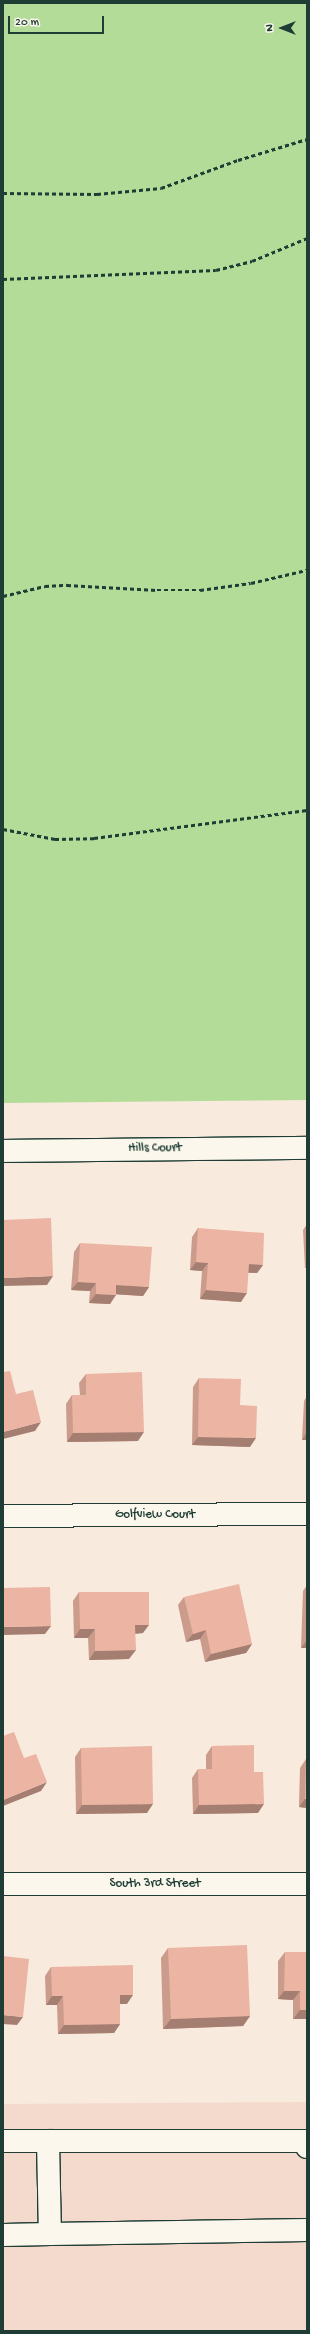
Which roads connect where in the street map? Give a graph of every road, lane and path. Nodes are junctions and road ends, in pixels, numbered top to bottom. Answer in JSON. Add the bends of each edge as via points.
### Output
{"nodes":[{"id":1,"x":307,"y":139,"type":"edge"},
{"id":2,"x":3,"y":194,"type":"edge"},
{"id":3,"x":307,"y":238,"type":"edge"},
{"id":4,"x":3,"y":279,"type":"edge"},
{"id":5,"x":307,"y":570,"type":"edge"},
{"id":6,"x":3,"y":596,"type":"edge"},
{"id":7,"x":307,"y":810,"type":"edge"},
{"id":8,"x":3,"y":829,"type":"edge"},
{"id":9,"x":307,"y":1148,"type":"edge"},
{"id":10,"x":3,"y":1151,"type":"edge"},
{"id":11,"x":307,"y":1514,"type":"edge"},
{"id":12,"x":3,"y":1516,"type":"edge"},
{"id":13,"x":3,"y":1884,"type":"edge"},
{"id":14,"x":307,"y":1884,"type":"edge"},
{"id":15,"x":3,"y":2141,"type":"edge"},
{"id":16,"x":48,"y":2141,"type":"junction"},
{"id":17,"x":307,"y":2147,"type":"edge"},
{"id":18,"x":307,"y":2230,"type":"edge"},
{"id":19,"x":50,"y":2234,"type":"junction"},
{"id":20,"x":3,"y":2235,"type":"edge"}],
"edges":[{"from":1,"to":2,"type":"path","via":[[238,160],[161,188],[98,194]]},
{"from":3,"to":4,"type":"path","via":[[252,261],[216,270]]},
{"from":5,"to":6,"type":"path","via":[[200,590],[67,585],[45,586]]},
{"from":7,"to":8,"type":"path","via":[[88,838],[55,839]]},
{"from":9,"to":10,"type":"street","name":"Hills Court"},
{"from":11,"to":12,"type":"street","name":"Golfview Court"},
{"from":13,"to":14,"type":"street","name":"South 3rd Street"},
{"from":15,"to":16,"type":"street"},
{"from":16,"to":17,"type":"street","via":[[307,2141]]},
{"from":16,"to":19,"type":"street"},
{"from":18,"to":19,"type":"street"},
{"from":19,"to":20,"type":"street"}]}
